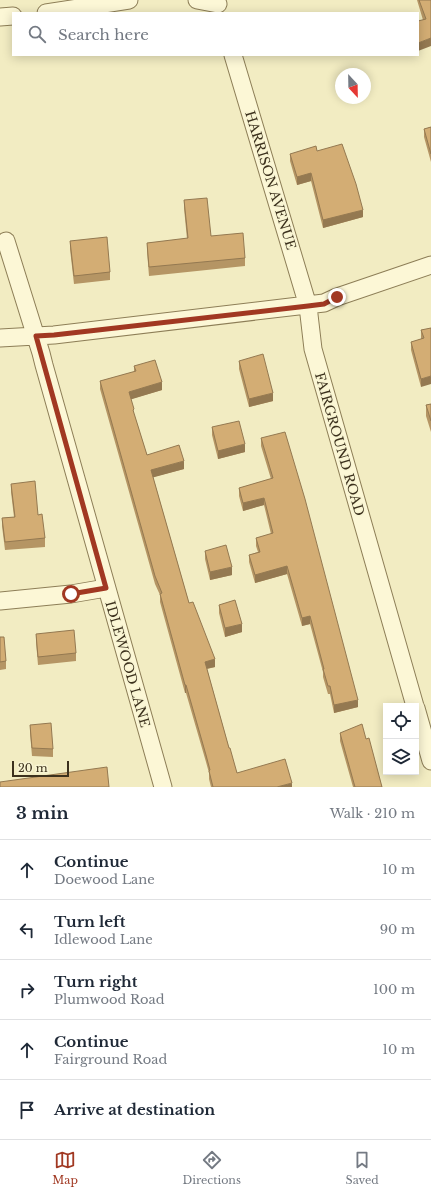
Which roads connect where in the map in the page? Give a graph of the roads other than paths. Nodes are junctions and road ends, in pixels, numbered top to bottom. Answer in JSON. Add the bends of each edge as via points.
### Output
{"nodes":[{"id":1,"x":129,"y":0,"type":"edge"},
{"id":2,"x":197,"y":0,"type":"edge"},
{"id":3,"x":218,"y":6,"type":"edge"},
{"id":4,"x":52,"y":12,"type":"edge"},
{"id":5,"x":12,"y":16,"type":"edge"},
{"id":6,"x":0,"y":17,"type":"edge"},
{"id":7,"x":233,"y":56,"type":"edge"},
{"id":8,"x":6,"y":240,"type":"dead end"},
{"id":9,"x":431,"y":265,"type":"edge"},
{"id":10,"x":308,"y":306,"type":"junction"},
{"id":11,"x":36,"y":336,"type":"junction"},
{"id":12,"x":0,"y":338,"type":"edge"},
{"id":13,"x":106,"y":588,"type":"junction"},
{"id":14,"x":0,"y":601,"type":"edge"},
{"id":15,"x":415,"y":703,"type":"edge"},
{"id":16,"x":419,"y":718,"type":"edge"},
{"id":17,"x":431,"y":761,"type":"edge"},
{"id":18,"x":163,"y":787,"type":"edge"}],
"edges":[{"from":1,"to":4,"type":"street"},
{"from":2,"to":3,"type":"street"},
{"from":5,"to":6,"type":"street"},
{"from":7,"to":10,"type":"street","name":"HARRISON AVENUE"},
{"from":8,"to":11,"type":"street","name":"IDLEWOOD LANE"},
{"from":9,"to":10,"type":"street","via":[[337,297],[324,304]]},
{"from":10,"to":11,"type":"street"},
{"from":10,"to":15,"type":"street","name":"FAIRGROUND ROAD","via":[[313,349]]},
{"from":11,"to":12,"type":"street"},
{"from":11,"to":13,"type":"street","name":"IDLEWOOD LANE"},
{"from":13,"to":14,"type":"street"},
{"from":13,"to":18,"type":"street","name":"IDLEWOOD LANE"},
{"from":16,"to":17,"type":"street","name":"FAIRGROUND ROAD"}]}
